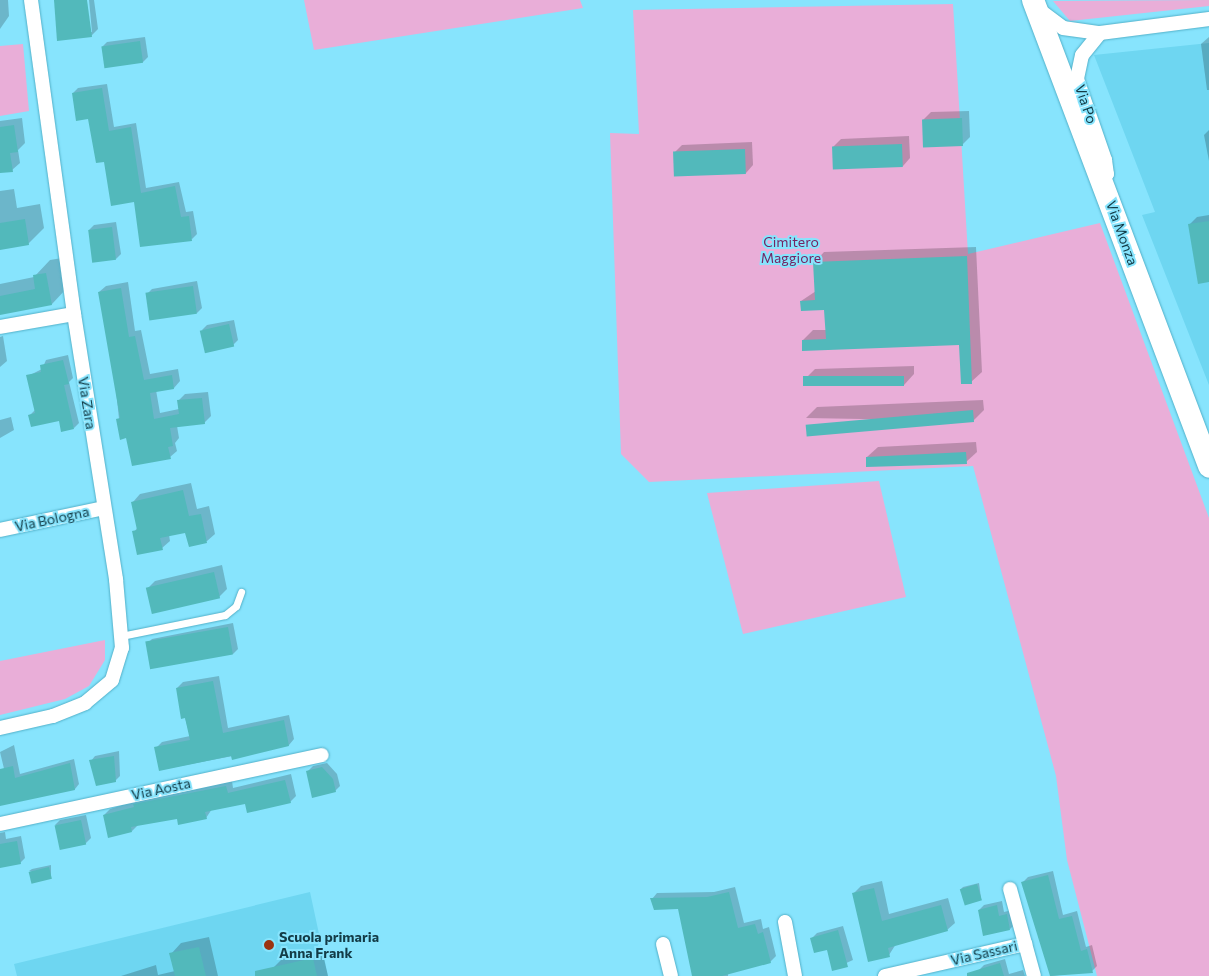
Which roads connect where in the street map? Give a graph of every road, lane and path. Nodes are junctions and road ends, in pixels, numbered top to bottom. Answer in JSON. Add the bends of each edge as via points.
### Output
{"nodes":[{"id":1,"x":31,"y":0,"type":"edge"},
{"id":2,"x":1035,"y":4,"type":"edge"},
{"id":3,"x":1209,"y":19,"type":"edge"},
{"id":4,"x":1100,"y":33,"type":"junction"},
{"id":5,"x":1101,"y":178,"type":"junction"},
{"id":6,"x":74,"y":314,"type":"junction"},
{"id":7,"x":0,"y":327,"type":"edge"},
{"id":8,"x":1209,"y":467,"type":"edge"},
{"id":9,"x":104,"y":508,"type":"junction"},
{"id":10,"x":0,"y":530,"type":"edge"},
{"id":11,"x":241,"y":592,"type":"dead end"},
{"id":12,"x":121,"y":636,"type":"junction"},
{"id":13,"x":0,"y":728,"type":"edge"},
{"id":14,"x":322,"y":755,"type":"dead end"},
{"id":15,"x":0,"y":824,"type":"edge"},
{"id":16,"x":1010,"y":889,"type":"dead end"},
{"id":17,"x":785,"y":922,"type":"dead end"},
{"id":18,"x":663,"y":944,"type":"dead end"},
{"id":19,"x":1025,"y":944,"type":"junction"},
{"id":20,"x":671,"y":976,"type":"edge"},
{"id":21,"x":795,"y":976,"type":"edge"},
{"id":22,"x":885,"y":976,"type":"edge"},
{"id":23,"x":1034,"y":976,"type":"edge"}],
"edges":[{"from":1,"to":6,"type":"street","name":"Via Zara"},
{"from":2,"to":4,"type":"street","via":[[1063,28]]},
{"from":2,"to":5,"type":"main road","name":"Via Monza"},
{"from":3,"to":4,"type":"street"},
{"from":4,"to":5,"type":"street","name":"Via Po","via":[[1082,55],[1077,79],[1106,160],[1107,174]]},
{"from":5,"to":8,"type":"main road","name":"Via Monza"},
{"from":6,"to":7,"type":"street"},
{"from":6,"to":9,"type":"street","name":"Via Zara"},
{"from":9,"to":10,"type":"street","name":"Via Bologna"},
{"from":9,"to":12,"type":"street","name":"Via Zara"},
{"from":11,"to":12,"type":"lane","via":[[236,606],[225,616]]},
{"from":12,"to":13,"type":"street","name":"Via Zara","via":[[121,658],[112,680],[93,698],[53,716]]},
{"from":14,"to":15,"type":"street","name":"Via Aosta"},
{"from":16,"to":19,"type":"street"},
{"from":17,"to":21,"type":"street"},
{"from":18,"to":20,"type":"street"},
{"from":19,"to":22,"type":"street","name":"Via Sassari"},
{"from":19,"to":23,"type":"street"}]}
